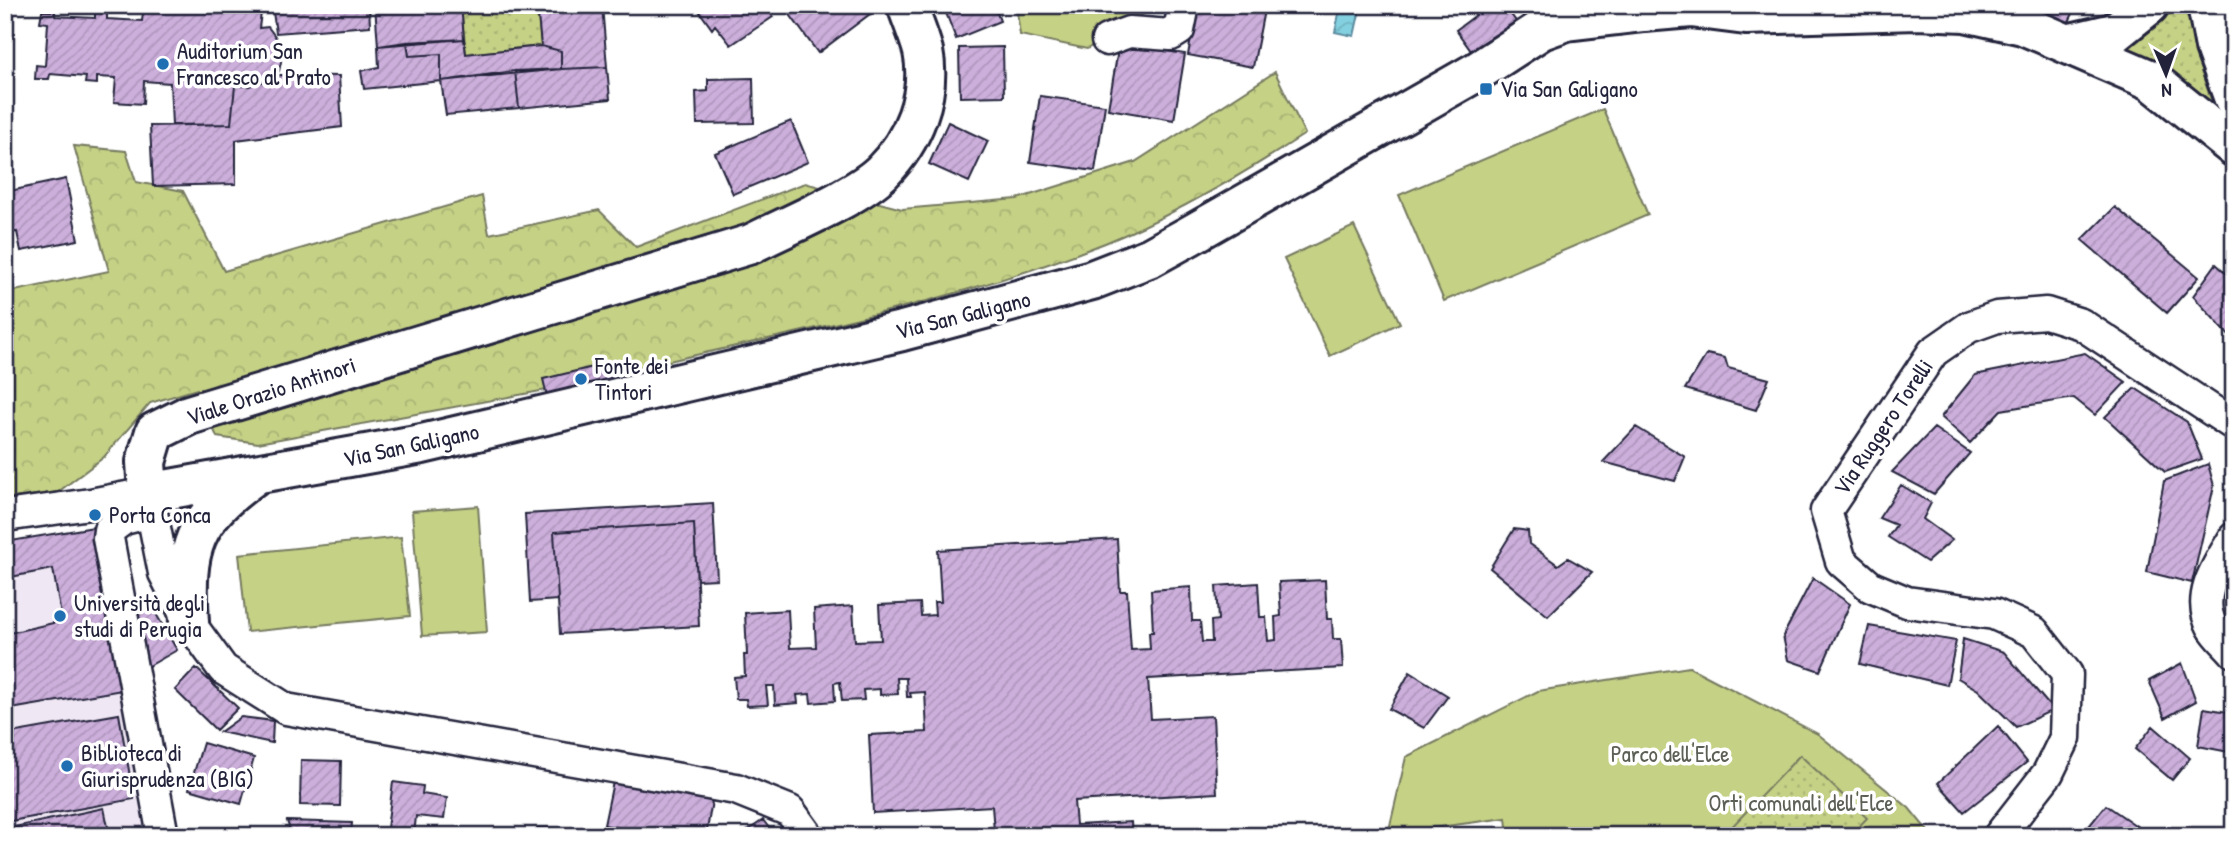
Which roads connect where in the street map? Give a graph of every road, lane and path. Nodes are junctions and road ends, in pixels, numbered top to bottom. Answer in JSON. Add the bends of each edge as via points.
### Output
{"nodes":[{"id":1,"x":907,"y":5,"type":"edge"},
{"id":2,"x":1184,"y":5,"type":"edge"},
{"id":3,"x":2150,"y":5,"type":"edge"},
{"id":4,"x":2207,"y":5,"type":"edge"},
{"id":5,"x":1688,"y":7,"type":"edge"},
{"id":6,"x":1553,"y":18,"type":"edge"},
{"id":7,"x":1107,"y":40,"type":"dead end"},
{"id":8,"x":2071,"y":43,"type":"junction"},
{"id":9,"x":2234,"y":99,"type":"edge"},
{"id":10,"x":2234,"y":147,"type":"edge"},
{"id":11,"x":2234,"y":425,"type":"edge"},
{"id":12,"x":257,"y":473,"type":"junction"},
{"id":13,"x":150,"y":502,"type":"junction"},
{"id":14,"x":5,"y":516,"type":"edge"},
{"id":15,"x":2234,"y":538,"type":"edge"},
{"id":16,"x":189,"y":622,"type":"junction"},
{"id":17,"x":2234,"y":652,"type":"edge"},
{"id":18,"x":163,"y":836,"type":"edge"},
{"id":19,"x":808,"y":836,"type":"edge"},
{"id":20,"x":1999,"y":836,"type":"edge"}],
"edges":[{"from":1,"to":13,"type":"street","name":"Viale Orazio Antinori","via":[[923,52],[924,96],[912,132],[881,173],[751,244],[189,415],[155,432],[146,462]]},
{"from":2,"to":7,"type":"street","via":[[1179,30],[1171,35],[1129,32]]},
{"from":3,"to":8,"type":"street","via":[[2114,33]]},
{"from":4,"to":9,"type":"street","via":[[2215,47]]},
{"from":5,"to":6,"type":"street","name":"Via San Galigano","via":[[1566,21]]},
{"from":5,"to":8,"type":"street","name":"Via San Galigano","via":[[1746,15],[1965,12],[2023,25]]},
{"from":6,"to":12,"type":"street","name":"Via San Galigano","via":[[1478,71],[1189,236],[1151,257],[1093,279],[902,331],[462,435]]},
{"from":8,"to":10,"type":"street","name":"Via San Galigano","via":[[2151,80]]},
{"from":11,"to":20,"type":"street","name":"Via Ruggero Torelli","via":[[2081,324],[2046,313],[1997,317],[1969,327],[1934,352],[1826,511],[1842,561],[1871,587],[1907,602],[1993,614],[2034,632],[2067,674],[2064,738],[2048,773]]},
{"from":12,"to":13,"type":"street","name":"Via San Galigano"},
{"from":12,"to":16,"type":"street","via":[[225,496],[202,522],[186,576]]},
{"from":13,"to":14,"type":"street","via":[[93,503]]},
{"from":13,"to":16,"type":"street","name":"Viale Orazio Antinori","via":[[164,573]]},
{"from":13,"to":18,"type":"street","via":[[109,530],[108,538]]},
{"from":15,"to":17,"type":"street","via":[[2209,583],[2205,601],[2211,626]]},
{"from":16,"to":19,"type":"street","name":"Viale Orazio Antinori","via":[[223,669],[286,709],[736,789],[790,811]]}]}
